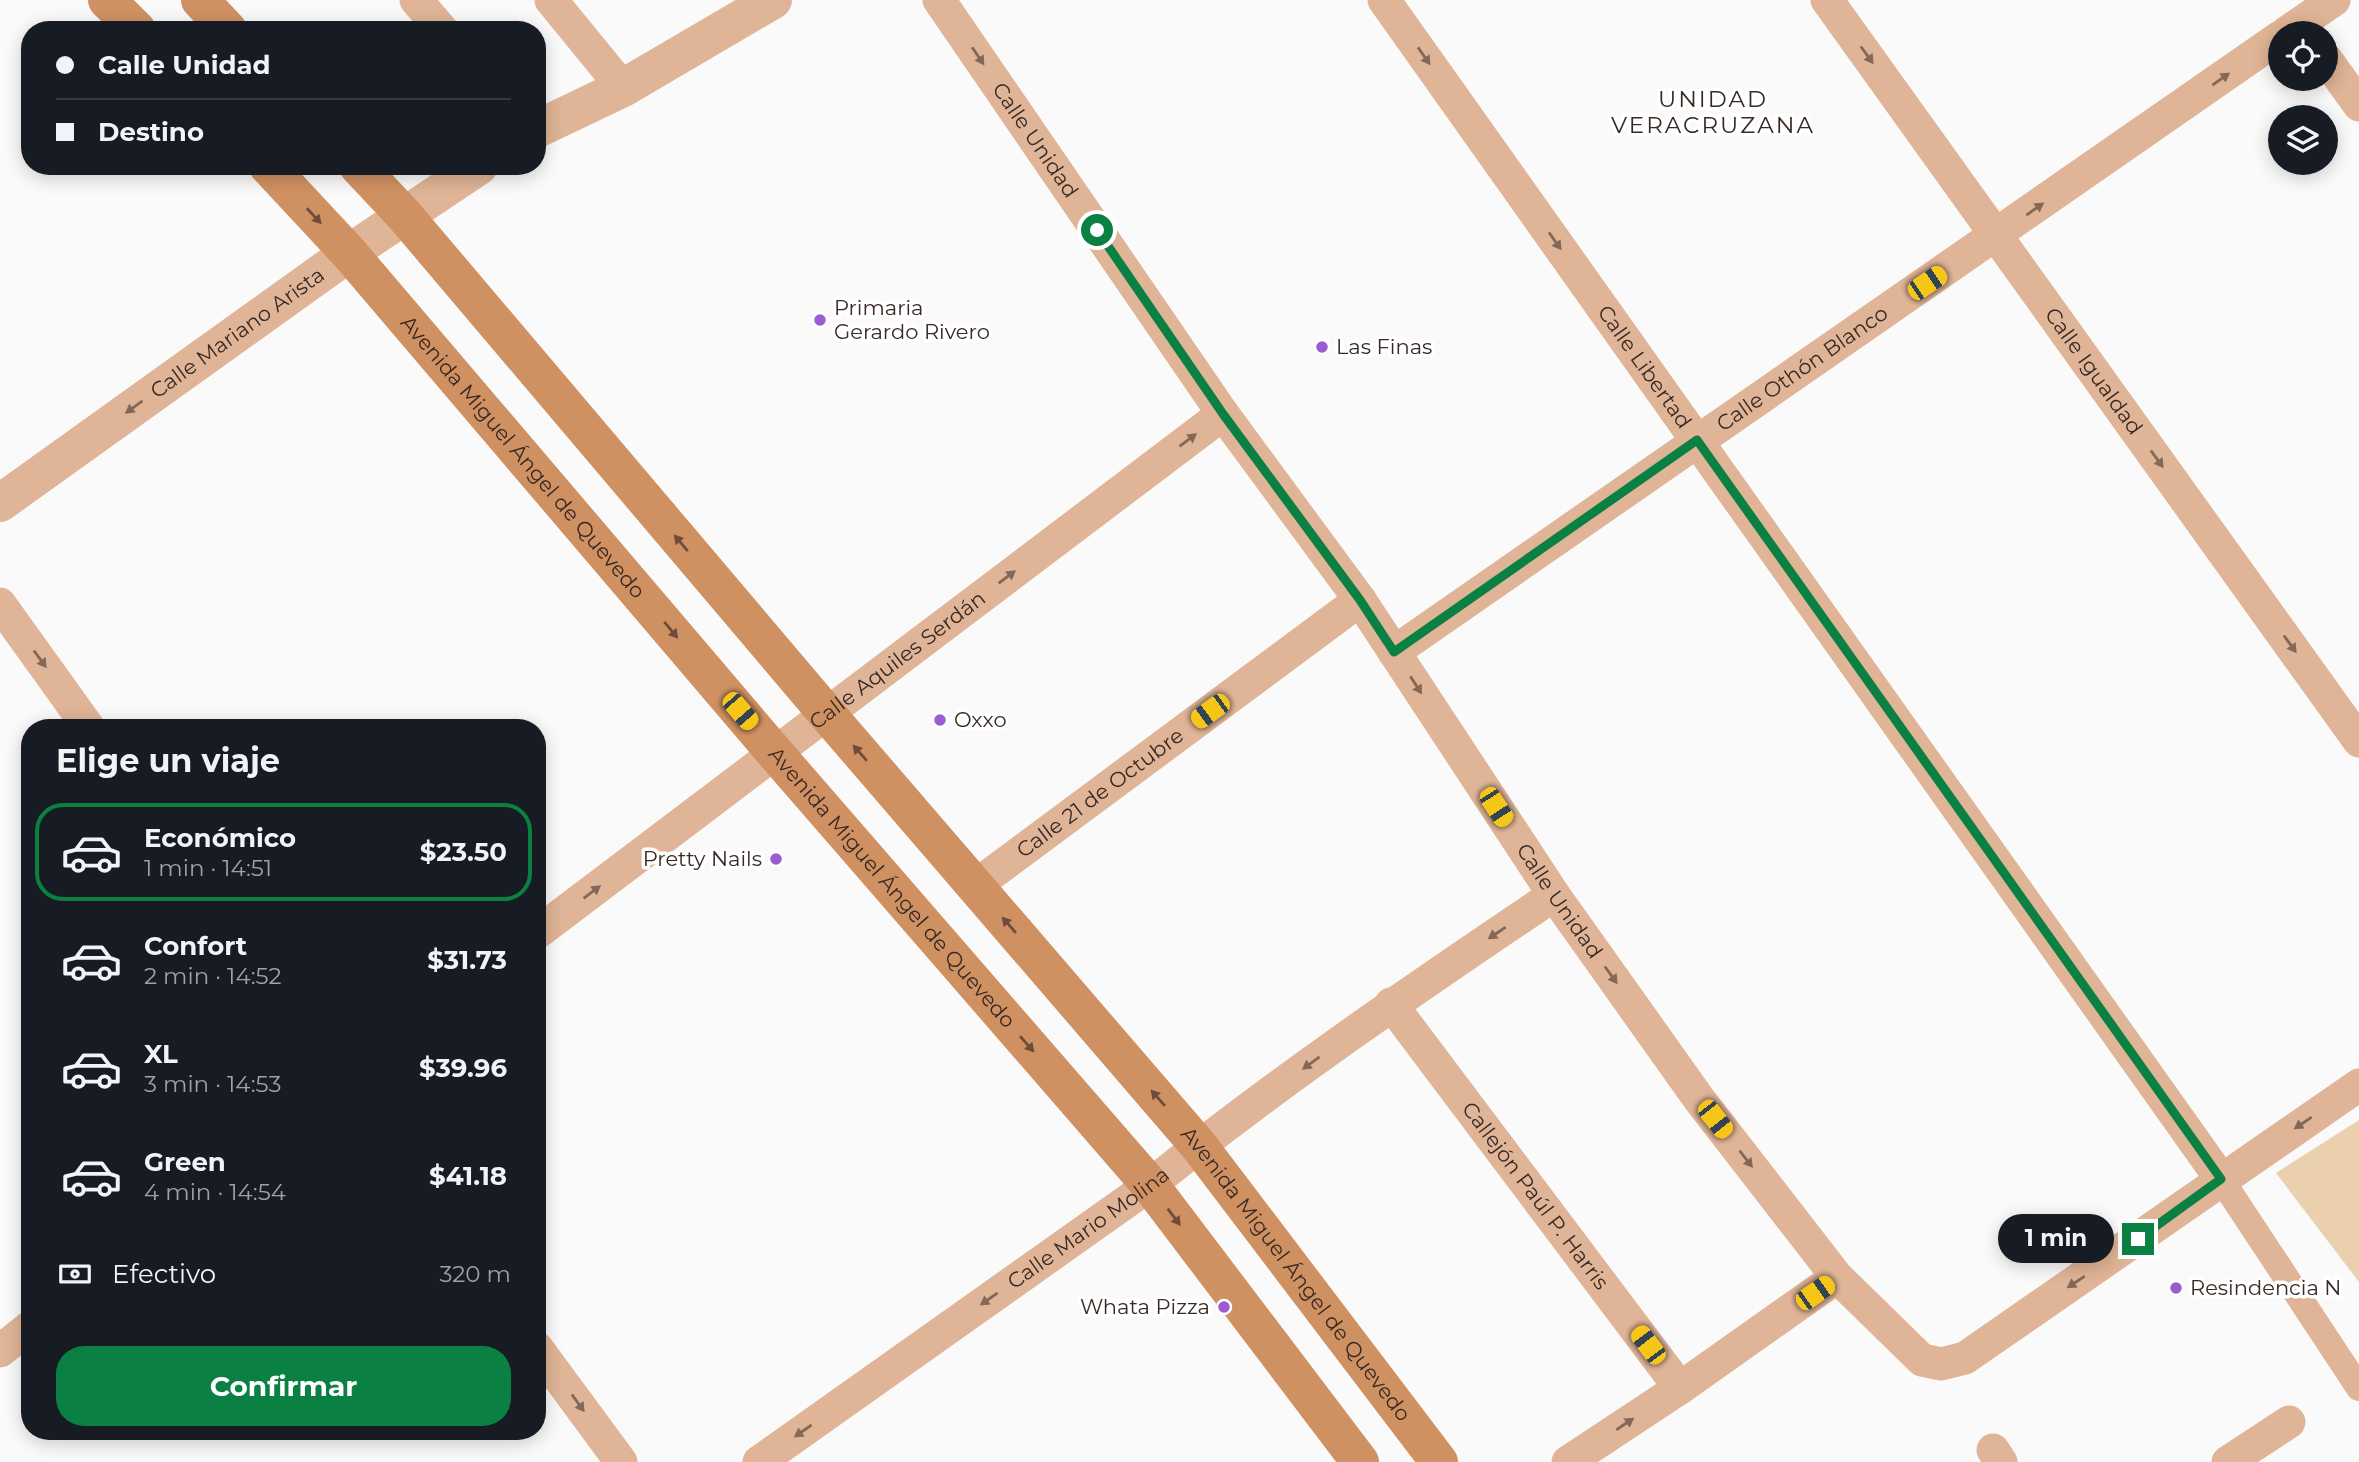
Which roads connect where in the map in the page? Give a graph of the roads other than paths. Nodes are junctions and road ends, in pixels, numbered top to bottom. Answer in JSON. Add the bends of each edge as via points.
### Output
{"nodes":[{"id":1,"x":107,"y":0,"type":"edge"},
{"id":2,"x":200,"y":0,"type":"edge"},
{"id":3,"x":416,"y":0,"type":"edge"},
{"id":4,"x":551,"y":0,"type":"edge"},
{"id":5,"x":773,"y":0,"type":"edge"},
{"id":6,"x":939,"y":0,"type":"edge"},
{"id":7,"x":1384,"y":0,"type":"edge"},
{"id":8,"x":1827,"y":0,"type":"edge"},
{"id":9,"x":2334,"y":0,"type":"edge"},
{"id":10,"x":128,"y":21,"type":"edge"},
{"id":11,"x":220,"y":21,"type":"edge"},
{"id":12,"x":434,"y":21,"type":"edge"},
{"id":13,"x":2299,"y":21,"type":"edge"},
{"id":14,"x":2268,"y":42,"type":"edge"},
{"id":15,"x":2338,"y":76,"type":"edge"},
{"id":16,"x":623,"y":88,"type":"junction"},
{"id":17,"x":2359,"y":105,"type":"edge"},
{"id":18,"x":546,"y":125,"type":"edge"},
{"id":19,"x":276,"y":175,"type":"edge"},
{"id":20,"x":366,"y":175,"type":"edge"},
{"id":21,"x":465,"y":175,"type":"edge"},
{"id":22,"x":404,"y":215,"type":"junction"},
{"id":23,"x":1996,"y":236,"type":"junction"},
{"id":24,"x":349,"y":253,"type":"junction"},
{"id":25,"x":1223,"y":414,"type":"junction"},
{"id":26,"x":1697,"y":440,"type":"junction"},
{"id":27,"x":0,"y":503,"type":"edge"},
{"id":28,"x":1360,"y":600,"type":"junction"},
{"id":29,"x":0,"y":604,"type":"edge"},
{"id":30,"x":1394,"y":652,"type":"junction"},
{"id":31,"x":827,"y":714,"type":"junction"},
{"id":32,"x":83,"y":719,"type":"edge"},
{"id":33,"x":2359,"y":741,"type":"edge"},
{"id":34,"x":775,"y":753,"type":"junction"},
{"id":35,"x":975,"y":886,"type":"junction"},
{"id":36,"x":1554,"y":895,"type":"junction"},
{"id":37,"x":546,"y":926,"type":"edge"},
{"id":38,"x":1391,"y":1004,"type":"junction"},
{"id":39,"x":2359,"y":1085,"type":"edge"},
{"id":40,"x":1199,"y":1146,"type":"junction"},
{"id":41,"x":2221,"y":1179,"type":"junction"},
{"id":42,"x":1150,"y":1185,"type":"junction"},
{"id":43,"x":1838,"y":1277,"type":"junction"},
{"id":44,"x":21,"y":1334,"type":"edge"},
{"id":45,"x":0,"y":1351,"type":"edge"},
{"id":46,"x":546,"y":1360,"type":"edge"},
{"id":47,"x":1680,"y":1388,"type":"junction"},
{"id":48,"x":2359,"y":1388,"type":"edge"},
{"id":49,"x":2289,"y":1422,"type":"dead end"},
{"id":50,"x":621,"y":1462,"type":"edge"},
{"id":51,"x":759,"y":1462,"type":"edge"},
{"id":52,"x":1360,"y":1462,"type":"edge"},
{"id":53,"x":1439,"y":1462,"type":"edge"},
{"id":54,"x":1568,"y":1462,"type":"edge"},
{"id":55,"x":2228,"y":1462,"type":"edge"}],
"edges":[{"from":1,"to":10,"type":"main road"},
{"from":2,"to":11,"type":"main road"},
{"from":3,"to":12,"type":"street"},
{"from":4,"to":16,"type":"street"},
{"from":5,"to":16,"type":"street"},
{"from":6,"to":25,"type":"street","name":"Calle Unidad","one_way":true},
{"from":7,"to":26,"type":"street","name":"Calle Libertad","one_way":true},
{"from":8,"to":23,"type":"street","name":"Calle Igualdad","one_way":true},
{"from":9,"to":13,"type":"street","name":"Calle Othón Blanco"},
{"from":23,"to":14,"type":"street","name":"Calle Othón Blanco","one_way":true},
{"from":15,"to":17,"type":"street"},
{"from":16,"to":18,"type":"street"},
{"from":19,"to":24,"type":"main road","name":"Avenida Miguel Ángel de Quevedo","one_way":true},
{"from":20,"to":22,"type":"main road","name":"Avenida Miguel Ángel de Quevedo"},
{"from":21,"to":22,"type":"street","name":"Calle Mariano Arista"},
{"from":22,"to":24,"type":"street","name":"Calle Mariano Arista"},
{"from":31,"to":22,"type":"main road","name":"Avenida Miguel Ángel de Quevedo","one_way":true},
{"from":23,"to":26,"type":"street","name":"Calle Othón Blanco"},
{"from":23,"to":33,"type":"street","name":"Calle Igualdad","one_way":true},
{"from":24,"to":27,"type":"street","name":"Calle Mariano Arista","one_way":true},
{"from":24,"to":34,"type":"main road","name":"Avenida Miguel Ángel de Quevedo","one_way":true},
{"from":25,"to":28,"type":"street","name":"Calle Unidad"},
{"from":31,"to":25,"type":"street","name":"Calle Aquiles Serdán","one_way":true},
{"from":26,"to":30,"type":"street","name":"Calle Othón Blanco"},
{"from":26,"to":41,"type":"street","name":"Calle Libertad"},
{"from":28,"to":30,"type":"street","name":"Calle Unidad"},
{"from":28,"to":35,"type":"street","name":"Calle 21 de Octubre"},
{"from":29,"to":32,"type":"street","one_way":true},
{"from":30,"to":36,"type":"street","name":"Calle Unidad","one_way":true},
{"from":31,"to":34,"type":"street","name":"Calle Aquiles Serdán"},
{"from":35,"to":31,"type":"main road","name":"Avenida Miguel Ángel de Quevedo","one_way":true},
{"from":37,"to":34,"type":"street","name":"Calle Aquiles Serdán","one_way":true},
{"from":34,"to":42,"type":"main road","name":"Avenida Miguel Ángel de Quevedo","one_way":true},
{"from":40,"to":35,"type":"main road","name":"Avenida Miguel Ángel de Quevedo","one_way":true},
{"from":36,"to":38,"type":"street","name":"Calle Mario Molina","one_way":true},
{"from":36,"to":43,"type":"street","name":"Calle Unidad","one_way":true,"via":[[1699,1099]]},
{"from":38,"to":40,"type":"street","name":"Calle Mario Molina","one_way":true},
{"from":38,"to":47,"type":"street","name":"Callejón Paúl P. Harris"},
{"from":39,"to":41,"type":"street","one_way":true},
{"from":40,"to":42,"type":"street","name":"Calle Mario Molina"},
{"from":40,"to":53,"type":"main road","name":"Avenida Miguel Ángel de Quevedo"},
{"from":41,"to":43,"type":"street","name":"Calle Unidad","one_way":true,"via":[[1965,1358],[1941,1364],[1922,1360]]},
{"from":41,"to":48,"type":"street","name":"Calle Libertad"},
{"from":42,"to":51,"type":"street","name":"Calle Mario Molina","one_way":true},
{"from":42,"to":52,"type":"main road","name":"Avenida Miguel Ángel de Quevedo","one_way":true},
{"from":43,"to":47,"type":"street"},
{"from":44,"to":45,"type":"street"},
{"from":46,"to":50,"type":"street","one_way":true},
{"from":54,"to":47,"type":"street","one_way":true},
{"from":49,"to":55,"type":"street"}]}
